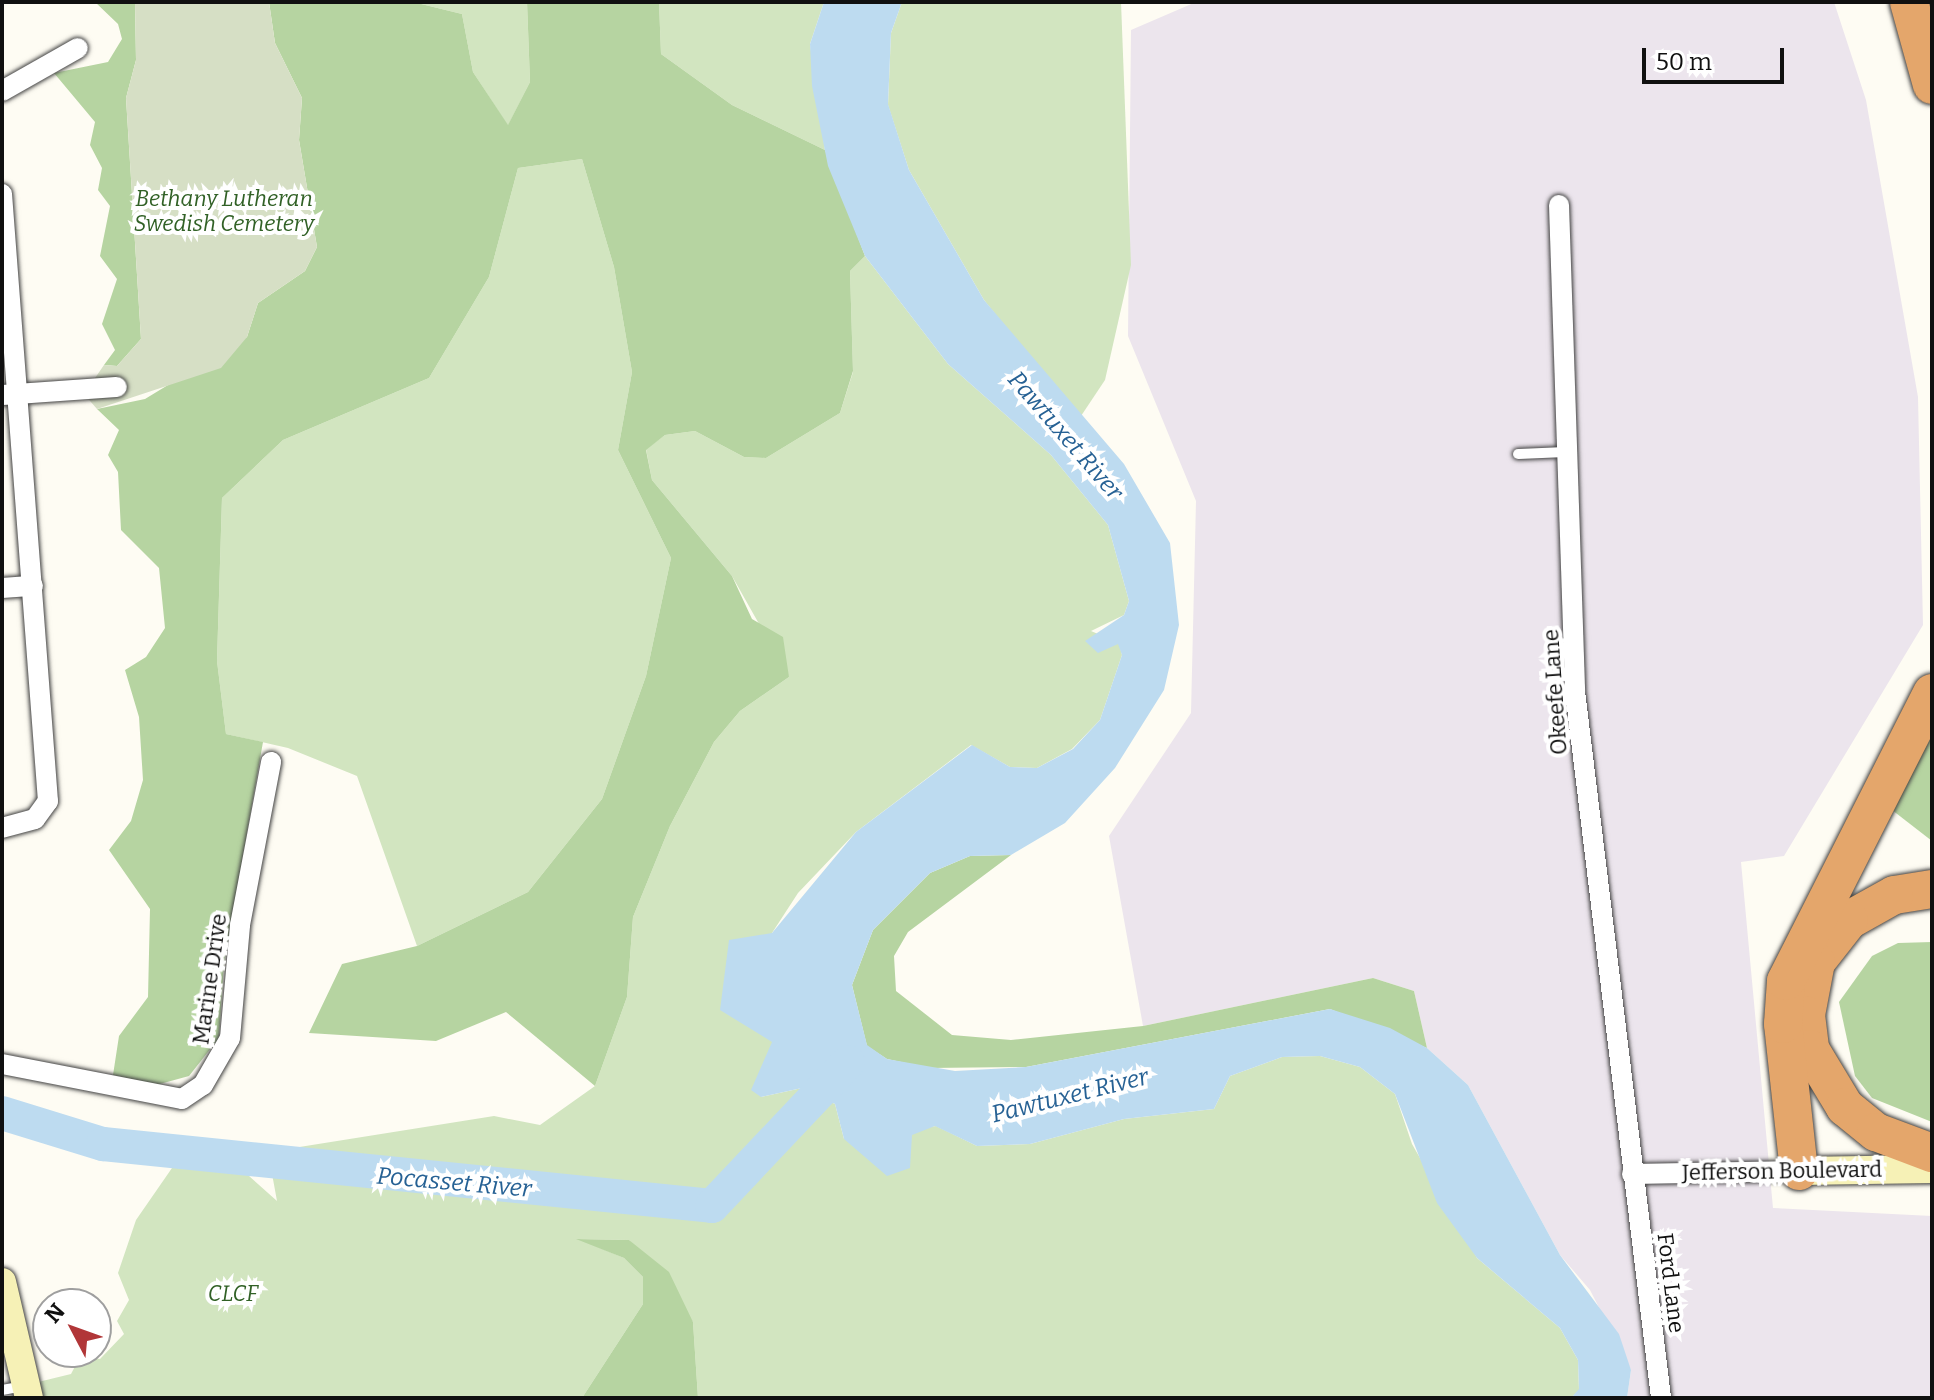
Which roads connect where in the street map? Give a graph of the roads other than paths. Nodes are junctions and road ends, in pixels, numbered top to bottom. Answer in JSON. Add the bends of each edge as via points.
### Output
{"nodes":[{"id":1,"x":1909,"y":2,"type":"edge"},
{"id":2,"x":78,"y":48,"type":"dead end"},
{"id":3,"x":1932,"y":85,"type":"edge"},
{"id":4,"x":2,"y":91,"type":"edge"},
{"id":5,"x":2,"y":194,"type":"edge"},
{"id":6,"x":1559,"y":205,"type":"dead end"},
{"id":7,"x":117,"y":387,"type":"dead end"},
{"id":8,"x":11,"y":394,"type":"edge"},
{"id":9,"x":1566,"y":452,"type":"junction"},
{"id":10,"x":1518,"y":454,"type":"dead end"},
{"id":11,"x":33,"y":586,"type":"junction"},
{"id":12,"x":2,"y":588,"type":"edge"},
{"id":13,"x":1932,"y":693,"type":"edge"},
{"id":14,"x":271,"y":762,"type":"dead end"},
{"id":15,"x":2,"y":828,"type":"edge"},
{"id":16,"x":1932,"y":889,"type":"edge"},
{"id":17,"x":1810,"y":1049,"type":"junction"},
{"id":18,"x":2,"y":1064,"type":"edge"},
{"id":19,"x":1932,"y":1153,"type":"edge"},
{"id":20,"x":1932,"y":1169,"type":"edge"},
{"id":21,"x":1813,"y":1170,"type":"junction"},
{"id":22,"x":1632,"y":1174,"type":"junction"},
{"id":23,"x":2,"y":1282,"type":"edge"},
{"id":24,"x":19,"y":1391,"type":"edge"},
{"id":25,"x":1661,"y":1398,"type":"edge"}],
"edges":[{"from":1,"to":3,"type":"highway"},
{"from":2,"to":4,"type":"street"},
{"from":5,"to":8,"type":"street"},
{"from":6,"to":9,"type":"street","name":"Okeefe Lane"},
{"from":7,"to":8,"type":"street"},
{"from":8,"to":11,"type":"street"},
{"from":9,"to":10,"type":"lane"},
{"from":9,"to":22,"type":"street","name":"Okeefe Lane","via":[[1575,691]]},
{"from":11,"to":12,"type":"street"},
{"from":11,"to":15,"type":"street","via":[[48,801],[35,819]]},
{"from":13,"to":21,"type":"highway","via":[[1786,981],[1783,1024]]},
{"from":14,"to":18,"type":"street","name":"Marine Drive","via":[[240,925],[230,1038],[211,1075],[182,1099]]},
{"from":16,"to":17,"type":"highway","via":[[1879,901],[1825,947],[1807,998]]},
{"from":17,"to":19,"type":"highway","via":[[1833,1094],[1859,1121]]},
{"from":17,"to":21,"type":"highway"},
{"from":20,"to":21,"type":"main road","name":"Jefferson Boulevard"},
{"from":21,"to":22,"type":"street","name":"Jefferson Boulevard"},
{"from":22,"to":25,"type":"street","name":"Ford Lane"},
{"from":23,"to":24,"type":"main road"}]}
